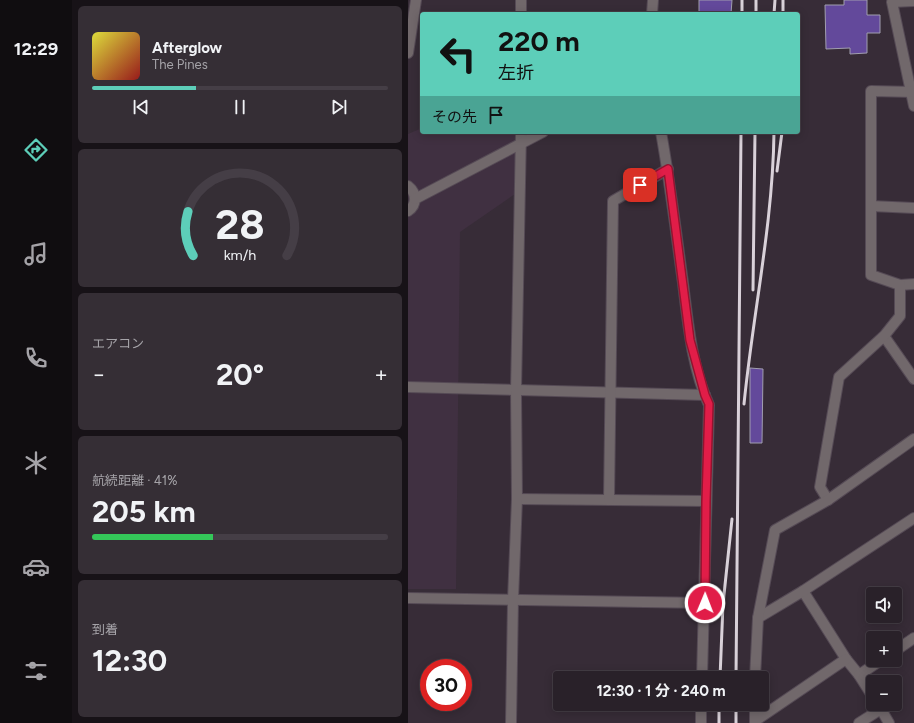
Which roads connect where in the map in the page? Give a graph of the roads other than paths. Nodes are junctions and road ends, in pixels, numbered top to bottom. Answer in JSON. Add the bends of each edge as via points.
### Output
{"nodes":[{"id":1,"x":416,"y":0,"type":"edge"},
{"id":2,"x":521,"y":0,"type":"edge"},
{"id":3,"x":653,"y":0,"type":"edge"},
{"id":4,"x":914,"y":1,"type":"edge"},
{"id":5,"x":521,"y":12,"type":"edge"},
{"id":6,"x":652,"y":12,"type":"edge"},
{"id":7,"x":408,"y":53,"type":"edge"},
{"id":8,"x":912,"y":92,"type":"edge"},
{"id":9,"x":914,"y":106,"type":"edge"},
{"id":10,"x":521,"y":134,"type":"edge"},
{"id":11,"x":539,"y":134,"type":"edge"},
{"id":12,"x":661,"y":134,"type":"edge"},
{"id":13,"x":521,"y":144,"type":"junction"},
{"id":14,"x":668,"y":169,"type":"junction"},
{"id":15,"x":408,"y":186,"type":"edge"},
{"id":16,"x":415,"y":199,"type":"junction"},
{"id":17,"x":871,"y":206,"type":"junction"},
{"id":18,"x":914,"y":208,"type":"edge"},
{"id":19,"x":408,"y":211,"type":"edge"},
{"id":20,"x":914,"y":284,"type":"edge"},
{"id":21,"x":900,"y":285,"type":"junction"},
{"id":22,"x":884,"y":336,"type":"junction"},
{"id":23,"x":914,"y":380,"type":"edge"},
{"id":24,"x":408,"y":387,"type":"edge"},
{"id":25,"x":516,"y":391,"type":"junction"},
{"id":26,"x":610,"y":393,"type":"junction"},
{"id":27,"x":705,"y":395,"type":"junction"},
{"id":28,"x":914,"y":439,"type":"edge"},
{"id":29,"x":517,"y":499,"type":"junction"},
{"id":30,"x":609,"y":500,"type":"junction"},
{"id":31,"x":828,"y":500,"type":"junction"},
{"id":32,"x":706,"y":501,"type":"junction"},
{"id":33,"x":914,"y":518,"type":"edge"},
{"id":34,"x":803,"y":591,"type":"junction"},
{"id":35,"x":408,"y":598,"type":"edge"},
{"id":36,"x":513,"y":600,"type":"junction"},
{"id":37,"x":705,"y":603,"type":"junction"},
{"id":38,"x":758,"y":618,"type":"junction"},
{"id":39,"x":914,"y":638,"type":"edge"},
{"id":40,"x":902,"y":646,"type":"edge"},
{"id":41,"x":846,"y":658,"type":"junction"},
{"id":42,"x":871,"y":667,"type":"edge"},
{"id":43,"x":702,"y":671,"type":"edge"},
{"id":44,"x":755,"y":671,"type":"edge"},
{"id":45,"x":859,"y":675,"type":"junction"},
{"id":46,"x":866,"y":686,"type":"edge"},
{"id":47,"x":702,"y":711,"type":"edge"},
{"id":48,"x":755,"y":711,"type":"edge"},
{"id":49,"x":873,"y":711,"type":"edge"},
{"id":50,"x":882,"y":711,"type":"edge"},
{"id":51,"x":755,"y":722,"type":"edge"},
{"id":52,"x":511,"y":723,"type":"edge"},
{"id":53,"x":701,"y":723,"type":"edge"},
{"id":54,"x":859,"y":723,"type":"edge"},
{"id":55,"x":890,"y":723,"type":"edge"}],
"edges":[{"from":1,"to":7,"type":"street"},
{"from":2,"to":5,"type":"street"},
{"from":3,"to":6,"type":"street"},
{"from":4,"to":8,"type":"street","via":[[892,2]]},
{"from":8,"to":9,"type":"street"},
{"from":8,"to":17,"type":"street","via":[[871,91]]},
{"from":10,"to":13,"type":"street"},
{"from":11,"to":13,"type":"street"},
{"from":12,"to":14,"type":"street"},
{"from":13,"to":16,"type":"street"},
{"from":13,"to":25,"type":"street"},
{"from":14,"to":26,"type":"street","via":[[613,201]]},
{"from":14,"to":27,"type":"street","via":[[690,340]]},
{"from":15,"to":16,"type":"street"},
{"from":16,"to":19,"type":"street"},
{"from":17,"to":18,"type":"street"},
{"from":17,"to":21,"type":"street","via":[[871,275]]},
{"from":20,"to":21,"type":"street"},
{"from":21,"to":22,"type":"street","via":[[900,316]]},
{"from":22,"to":23,"type":"street"},
{"from":22,"to":31,"type":"street","via":[[839,377],[820,486]]},
{"from":24,"to":25,"type":"street"},
{"from":25,"to":26,"type":"street"},
{"from":25,"to":29,"type":"street"},
{"from":26,"to":27,"type":"street"},
{"from":26,"to":30,"type":"street"},
{"from":27,"to":32,"type":"street","via":[[709,404]]},
{"from":28,"to":31,"type":"street"},
{"from":29,"to":30,"type":"street"},
{"from":29,"to":36,"type":"street"},
{"from":30,"to":32,"type":"street"},
{"from":31,"to":38,"type":"street","via":[[775,530]]},
{"from":32,"to":37,"type":"street"},
{"from":33,"to":34,"type":"street"},
{"from":34,"to":38,"type":"street"},
{"from":34,"to":41,"type":"street"},
{"from":35,"to":36,"type":"street"},
{"from":36,"to":37,"type":"street"},
{"from":36,"to":52,"type":"street"},
{"from":37,"to":43,"type":"street"},
{"from":38,"to":44,"type":"street"},
{"from":39,"to":40,"type":"street"},
{"from":41,"to":45,"type":"street"},
{"from":41,"to":51,"type":"street"},
{"from":42,"to":45,"type":"street"},
{"from":45,"to":46,"type":"street"},
{"from":47,"to":53,"type":"street"},
{"from":48,"to":51,"type":"street"},
{"from":49,"to":54,"type":"street"},
{"from":50,"to":55,"type":"street"}]}
